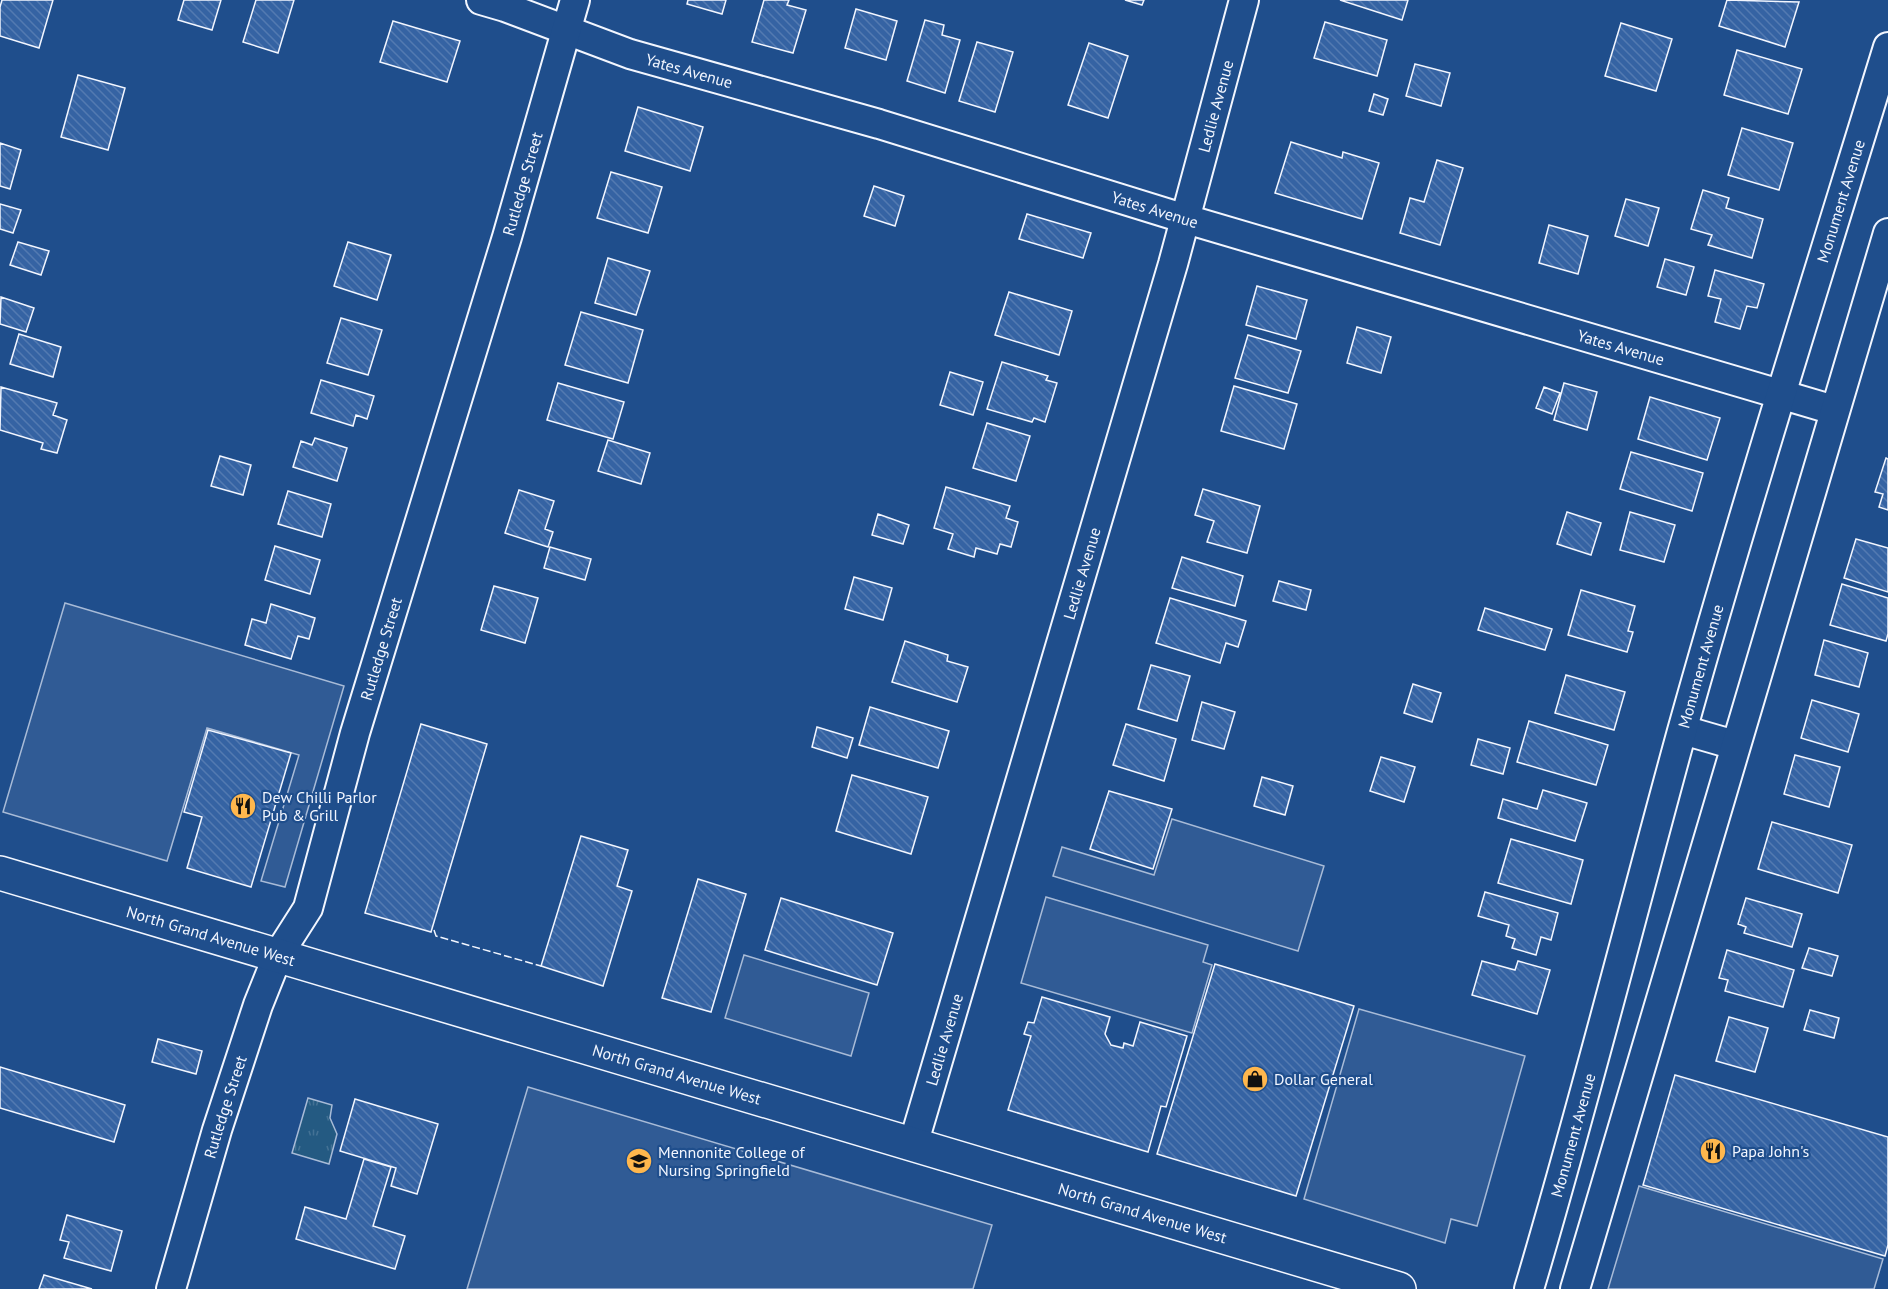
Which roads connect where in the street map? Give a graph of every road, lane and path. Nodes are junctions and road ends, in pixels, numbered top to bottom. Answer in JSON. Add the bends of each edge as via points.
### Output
{"nodes":[{"id":1,"x":481,"y":0,"type":"edge"},
{"id":2,"x":575,"y":0,"type":"edge"},
{"id":3,"x":1244,"y":0,"type":"edge"},
{"id":4,"x":567,"y":31,"type":"junction"},
{"id":5,"x":1888,"y":47,"type":"edge"},
{"id":6,"x":1186,"y":219,"type":"junction"},
{"id":7,"x":1888,"y":233,"type":"edge"},
{"id":8,"x":1781,"y":394,"type":"junction"},
{"id":9,"x":1834,"y":410,"type":"junction"},
{"id":10,"x":1683,"y":730,"type":"junction"},
{"id":11,"x":1735,"y":746,"type":"junction"},
{"id":12,"x":0,"y":873,"type":"edge"},
{"id":13,"x":278,"y":956,"type":"junction"},
{"id":14,"x":913,"y":1145,"type":"junction"},
{"id":15,"x":1354,"y":1283,"type":"edge"},
{"id":16,"x":171,"y":1289,"type":"edge"},
{"id":17,"x":1399,"y":1289,"type":"edge"},
{"id":18,"x":1529,"y":1289,"type":"edge"},
{"id":19,"x":1575,"y":1289,"type":"edge"}],
"edges":[{"from":1,"to":4,"type":"street","name":"Yates Avenue"},
{"from":2,"to":4,"type":"street","name":"Rutledge Street"},
{"from":3,"to":6,"type":"street","name":"Ledlie Avenue"},
{"from":4,"to":6,"type":"street","name":"Yates Avenue","via":[[630,54],[879,124]]},
{"from":4,"to":13,"type":"street","name":"Rutledge Street","via":[[355,733],[308,908]]},
{"from":5,"to":8,"type":"street","name":"Monument Avenue"},
{"from":6,"to":8,"type":"street","name":"Yates Avenue"},
{"from":6,"to":14,"type":"street","name":"Ledlie Avenue"},
{"from":7,"to":9,"type":"street"},
{"from":8,"to":9,"type":"street","name":"Yates Avenue"},
{"from":8,"to":10,"type":"street","name":"Monument Avenue"},
{"from":9,"to":11,"type":"street"},
{"from":10,"to":11,"type":"street"},
{"from":10,"to":18,"type":"street","name":"Monument Avenue"},
{"from":11,"to":19,"type":"street"},
{"from":12,"to":13,"type":"main road","name":"North Grand Avenue West"},
{"from":13,"to":14,"type":"main road","name":"North Grand Avenue West"},
{"from":13,"to":16,"type":"street","name":"Rutledge Street","via":[[217,1130]]},
{"from":14,"to":15,"type":"main road","name":"North Grand Avenue West"},
{"from":15,"to":17,"type":"main road","name":"North Grand Avenue West"}]}
